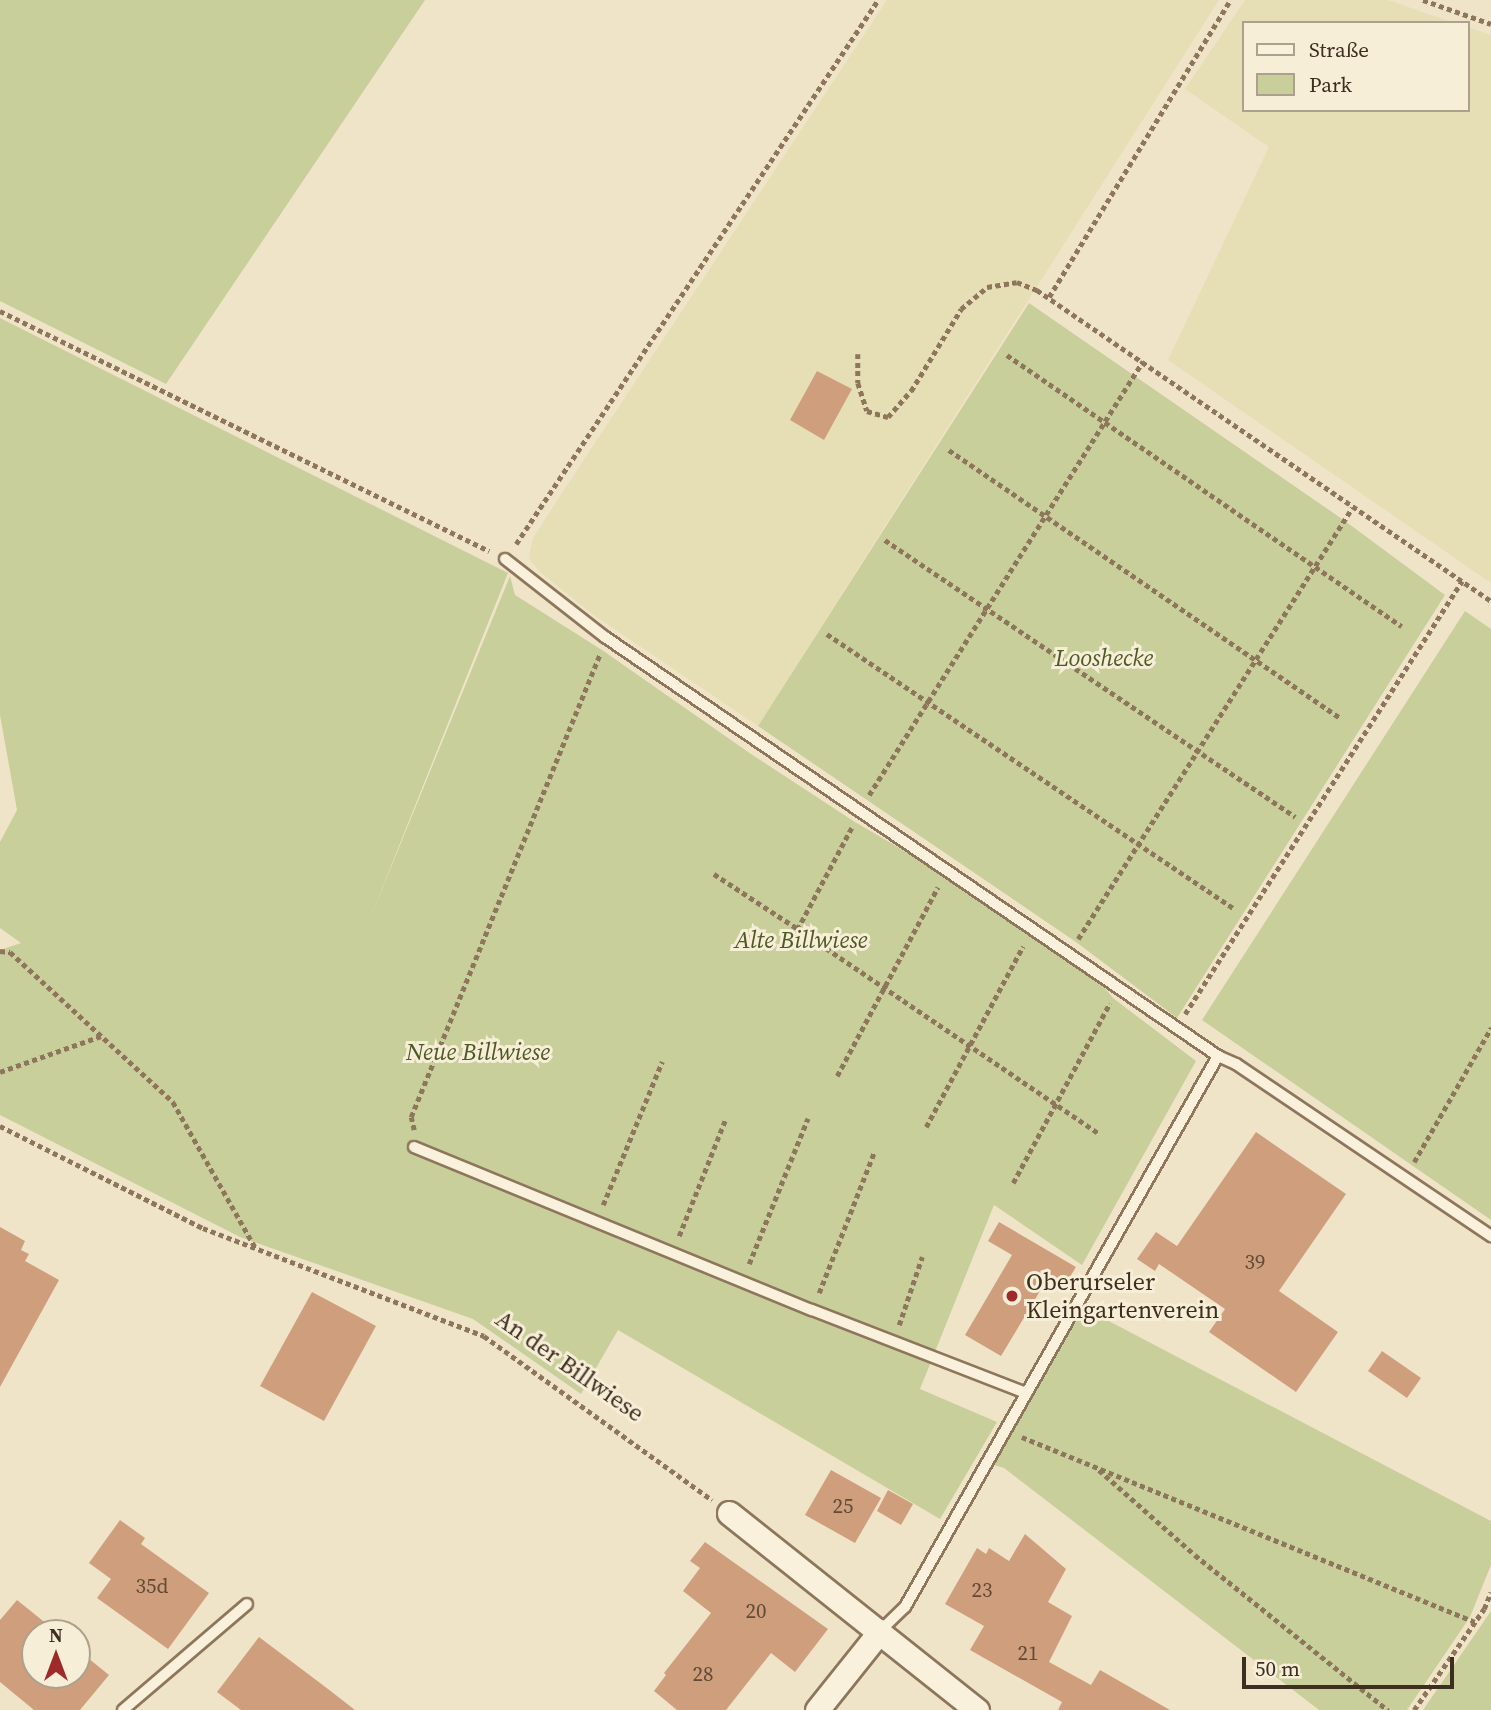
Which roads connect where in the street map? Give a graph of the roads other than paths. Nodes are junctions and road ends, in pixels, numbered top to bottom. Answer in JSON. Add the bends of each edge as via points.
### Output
{"nodes":[{"id":1,"x":505,"y":559,"type":"road end"},
{"id":2,"x":1218,"y":1056,"type":"junction"},
{"id":3,"x":414,"y":1147,"type":"road end"},
{"id":4,"x":1491,"y":1236,"type":"edge"},
{"id":5,"x":1026,"y":1393,"type":"junction"},
{"id":6,"x":729,"y":1513,"type":"road end"},
{"id":7,"x":247,"y":1604,"type":"dead end"},
{"id":8,"x":880,"y":1631,"type":"junction"},
{"id":9,"x":123,"y":1710,"type":"edge"},
{"id":10,"x":817,"y":1710,"type":"edge"},
{"id":11,"x":977,"y":1710,"type":"edge"}],
"edges":[{"from":1,"to":2,"type":"lane","via":[[606,637]]},
{"from":2,"to":4,"type":"lane"},
{"from":2,"to":5,"type":"lane"},
{"from":3,"to":5,"type":"lane"},
{"from":5,"to":8,"type":"lane","via":[[905,1606]]},
{"from":6,"to":8,"type":"street"},
{"from":7,"to":9,"type":"lane"},
{"from":8,"to":10,"type":"street"},
{"from":8,"to":11,"type":"street"}]}
